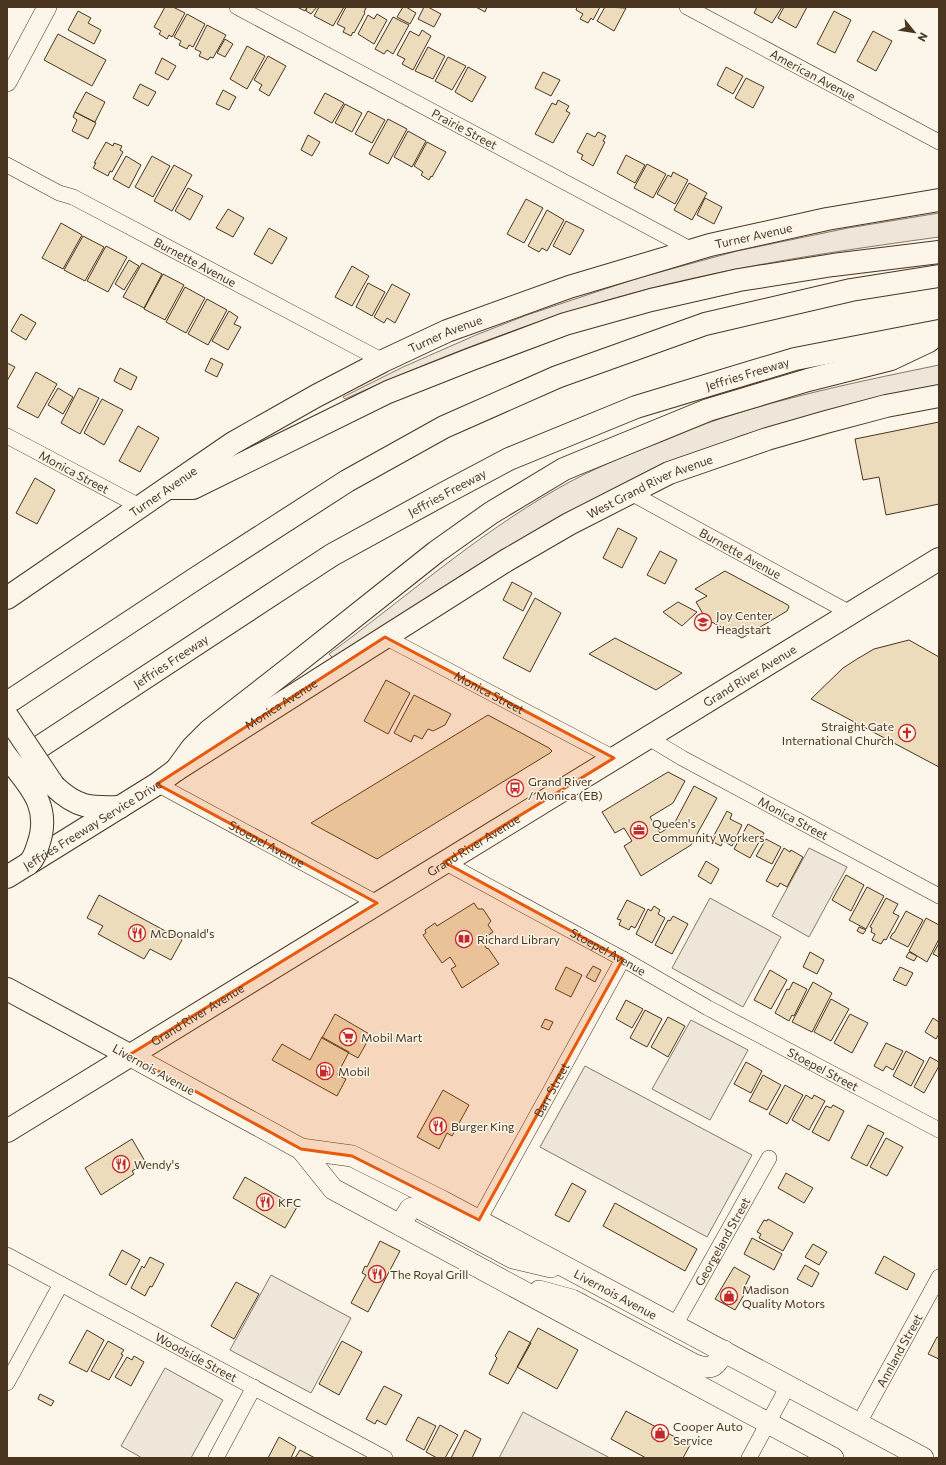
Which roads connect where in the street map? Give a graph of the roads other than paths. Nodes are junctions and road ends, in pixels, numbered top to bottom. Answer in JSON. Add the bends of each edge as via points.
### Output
{"nodes":[{"id":1,"x":47,"y":7,"type":"edge"},
{"id":2,"x":237,"y":7,"type":"edge"},
{"id":3,"x":687,"y":7,"type":"edge"},
{"id":4,"x":7,"y":82,"type":"edge"},
{"id":5,"x":939,"y":142,"type":"edge"},
{"id":6,"x":7,"y":165,"type":"edge"},
{"id":7,"x":939,"y":200,"type":"edge"},
{"id":8,"x":692,"y":250,"type":"junction"},
{"id":9,"x":939,"y":252,"type":"edge"},
{"id":10,"x":939,"y":276,"type":"edge"},
{"id":11,"x":939,"y":331,"type":"edge"},
{"id":12,"x":939,"y":336,"type":"edge"},
{"id":13,"x":383,"y":361,"type":"junction"},
{"id":14,"x":939,"y":396,"type":"edge"},
{"id":15,"x":7,"y":436,"type":"edge"},
{"id":16,"x":168,"y":488,"type":"junction"},
{"id":17,"x":631,"y":493,"type":"junction"},
{"id":18,"x":141,"y":507,"type":"junction"},
{"id":19,"x":939,"y":559,"type":"edge"},
{"id":20,"x":7,"y":598,"type":"edge"},
{"id":21,"x":850,"y":613,"type":"junction"},
{"id":22,"x":386,"y":637,"type":"junction"},
{"id":23,"x":7,"y":703,"type":"edge"},
{"id":24,"x":7,"y":716,"type":"edge"},
{"id":25,"x":649,"y":738,"type":"junction"},
{"id":26,"x":7,"y":757,"type":"edge"},
{"id":27,"x":614,"y":758,"type":"junction"},
{"id":28,"x":7,"y":768,"type":"edge"},
{"id":29,"x":176,"y":770,"type":"junction"},
{"id":30,"x":157,"y":784,"type":"junction"},
{"id":31,"x":120,"y":807,"type":"junction"},
{"id":32,"x":444,"y":862,"type":"junction"},
{"id":33,"x":28,"y":864,"type":"junction"},
{"id":34,"x":7,"y":877,"type":"edge"},
{"id":35,"x":939,"y":896,"type":"edge"},
{"id":36,"x":378,"y":903,"type":"junction"},
{"id":37,"x":622,"y":959,"type":"junction"},
{"id":38,"x":7,"y":989,"type":"edge"},
{"id":39,"x":708,"y":1008,"type":"joint"},
{"id":40,"x":129,"y":1056,"type":"junction"},
{"id":41,"x":939,"y":1130,"type":"edge"},
{"id":42,"x":7,"y":1131,"type":"edge"},
{"id":43,"x":301,"y":1149,"type":"junction"},
{"id":44,"x":769,"y":1158,"type":"dead end"},
{"id":45,"x":479,"y":1220,"type":"junction"},
{"id":46,"x":400,"y":1225,"type":"junction"},
{"id":47,"x":7,"y":1255,"type":"edge"},
{"id":48,"x":579,"y":1274,"type":"junction"},
{"id":49,"x":939,"y":1277,"type":"edge"},
{"id":50,"x":507,"y":1283,"type":"junction"},
{"id":51,"x":61,"y":1284,"type":"junction"},
{"id":52,"x":675,"y":1325,"type":"junction"},
{"id":53,"x":724,"y":1351,"type":"junction"},
{"id":54,"x":7,"y":1383,"type":"edge"},
{"id":55,"x":788,"y":1386,"type":"junction"},
{"id":56,"x":254,"y":1387,"type":"junction"},
{"id":57,"x":768,"y":1422,"type":"junction"},
{"id":58,"x":859,"y":1424,"type":"junction"},
{"id":59,"x":216,"y":1458,"type":"edge"},
{"id":60,"x":385,"y":1458,"type":"edge"},
{"id":61,"x":749,"y":1458,"type":"edge"},
{"id":62,"x":833,"y":1458,"type":"edge"},
{"id":63,"x":923,"y":1458,"type":"edge"}],
"edges":[{"from":1,"to":4,"type":"street"},
{"from":2,"to":8,"type":"street","name":"Prairie Street"},
{"from":3,"to":5,"type":"street","name":"American Avenue"},
{"from":6,"to":13,"type":"street","name":"Burnette Avenue","via":[[59,193],[73,197]]},
{"from":7,"to":8,"type":"main road","name":"Turner Avenue","via":[[827,220]]},
{"from":8,"to":13,"type":"main road","name":"Turner Avenue","via":[[569,287],[447,331]]},
{"from":9,"to":16,"type":"main road","via":[[739,280],[651,300],[565,324],[388,392],[194,488]]},
{"from":10,"to":23,"type":"main road","via":[[851,290],[705,324],[557,377],[444,427],[347,481]]},
{"from":11,"to":28,"type":"main road","name":"Jeffries Freeway","via":[[795,359],[636,407],[509,459],[332,555]]},
{"from":12,"to":29,"type":"main road","via":[[891,358],[708,410],[564,469],[491,513],[436,552],[209,730]]},
{"from":13,"to":16,"type":"main road","name":"Turner Avenue","via":[[233,443]]},
{"from":14,"to":17,"type":"main road","name":"West Grand River Avenue","via":[[886,406],[767,439],[669,473]]},
{"from":15,"to":18,"type":"street","name":"Monica Street"},
{"from":16,"to":18,"type":"main road","name":"Turner Avenue"},
{"from":17,"to":21,"type":"street","name":"Burnette Avenue"},
{"from":17,"to":22,"type":"main road","name":"West Grand River Avenue","via":[[569,524],[507,560]]},
{"from":18,"to":20,"type":"main road","name":"Turner Avenue"},
{"from":19,"to":21,"type":"main road","name":"Grand River Avenue"},
{"from":21,"to":25,"type":"main road","name":"Grand River Avenue"},
{"from":22,"to":27,"type":"street","name":"Monica Street"},
{"from":22,"to":29,"type":"main road","name":"Monica Avenue"},
{"from":24,"to":31,"type":"main road","bridge":true,"via":[[54,786],[63,795],[84,806]]},
{"from":25,"to":27,"type":"main road","name":"Grand River Avenue"},
{"from":25,"to":35,"type":"street","name":"Monica Street"},
{"from":26,"to":33,"type":"main road","bridge":true,"via":[[35,792],[42,815],[40,841]]},
{"from":27,"to":32,"type":"main road","name":"Grand River Avenue"},
{"from":29,"to":30,"type":"main road","name":"Jeffries Freeway Service Drive"},
{"from":30,"to":31,"type":"main road","name":"Jeffries Freeway Service Drive"},
{"from":30,"to":36,"type":"street","name":"Stoepel Avenue"},
{"from":31,"to":33,"type":"main road","name":"Jeffries Freeway Service Drive"},
{"from":32,"to":36,"type":"main road","name":"Grand River Avenue"},
{"from":32,"to":37,"type":"street","name":"Stoepel Avenue"},
{"from":33,"to":34,"type":"main road","name":"Jeffries Freeway Service Drive"},
{"from":36,"to":40,"type":"main road","name":"Grand River Avenue"},
{"from":37,"to":39,"type":"street","name":"Stoepel Avenue"},
{"from":37,"to":45,"type":"street","name":"Barr Street"},
{"from":38,"to":40,"type":"main road","name":"Livernois Avenue"},
{"from":39,"to":41,"type":"street","name":"Stoepel Street"},
{"from":40,"to":42,"type":"main road","name":"Grand River Avenue"},
{"from":40,"to":43,"type":"main road","name":"Livernois Avenue"},
{"from":43,"to":45,"type":"main road","name":"Livernois Avenue","via":[[352,1156]]},
{"from":43,"to":46,"type":"main road","name":"Livernois Avenue","via":[[333,1189]]},
{"from":44,"to":52,"type":"street","name":"Georgeland Street"},
{"from":45,"to":48,"type":"main road","name":"Livernois Avenue"},
{"from":46,"to":48,"type":"main road","via":[[410,1209],[419,1208],[514,1258]]},
{"from":46,"to":50,"type":"main road","name":"Livernois Avenue"},
{"from":47,"to":51,"type":"street","name":"Woodside Street"},
{"from":48,"to":52,"type":"main road","name":"Livernois Avenue"},
{"from":49,"to":58,"type":"street","name":"Annland Street"},
{"from":50,"to":53,"type":"main road","via":[[572,1300],[694,1365],[709,1368],[718,1362]]},
{"from":50,"to":57,"type":"main road","name":"Livernois Avenue"},
{"from":51,"to":54,"type":"street"},
{"from":51,"to":56,"type":"street","name":"Woodside Street"},
{"from":52,"to":53,"type":"main road","name":"Livernois Avenue"},
{"from":53,"to":55,"type":"main road","name":"Livernois Avenue"},
{"from":55,"to":57,"type":"street"},
{"from":55,"to":58,"type":"main road","name":"Livernois Avenue"},
{"from":56,"to":59,"type":"street"},
{"from":56,"to":60,"type":"street","name":"Woodside Street"},
{"from":57,"to":61,"type":"street"},
{"from":57,"to":62,"type":"main road","name":"Livernois Avenue"},
{"from":58,"to":63,"type":"main road","name":"Livernois Avenue"}]}
